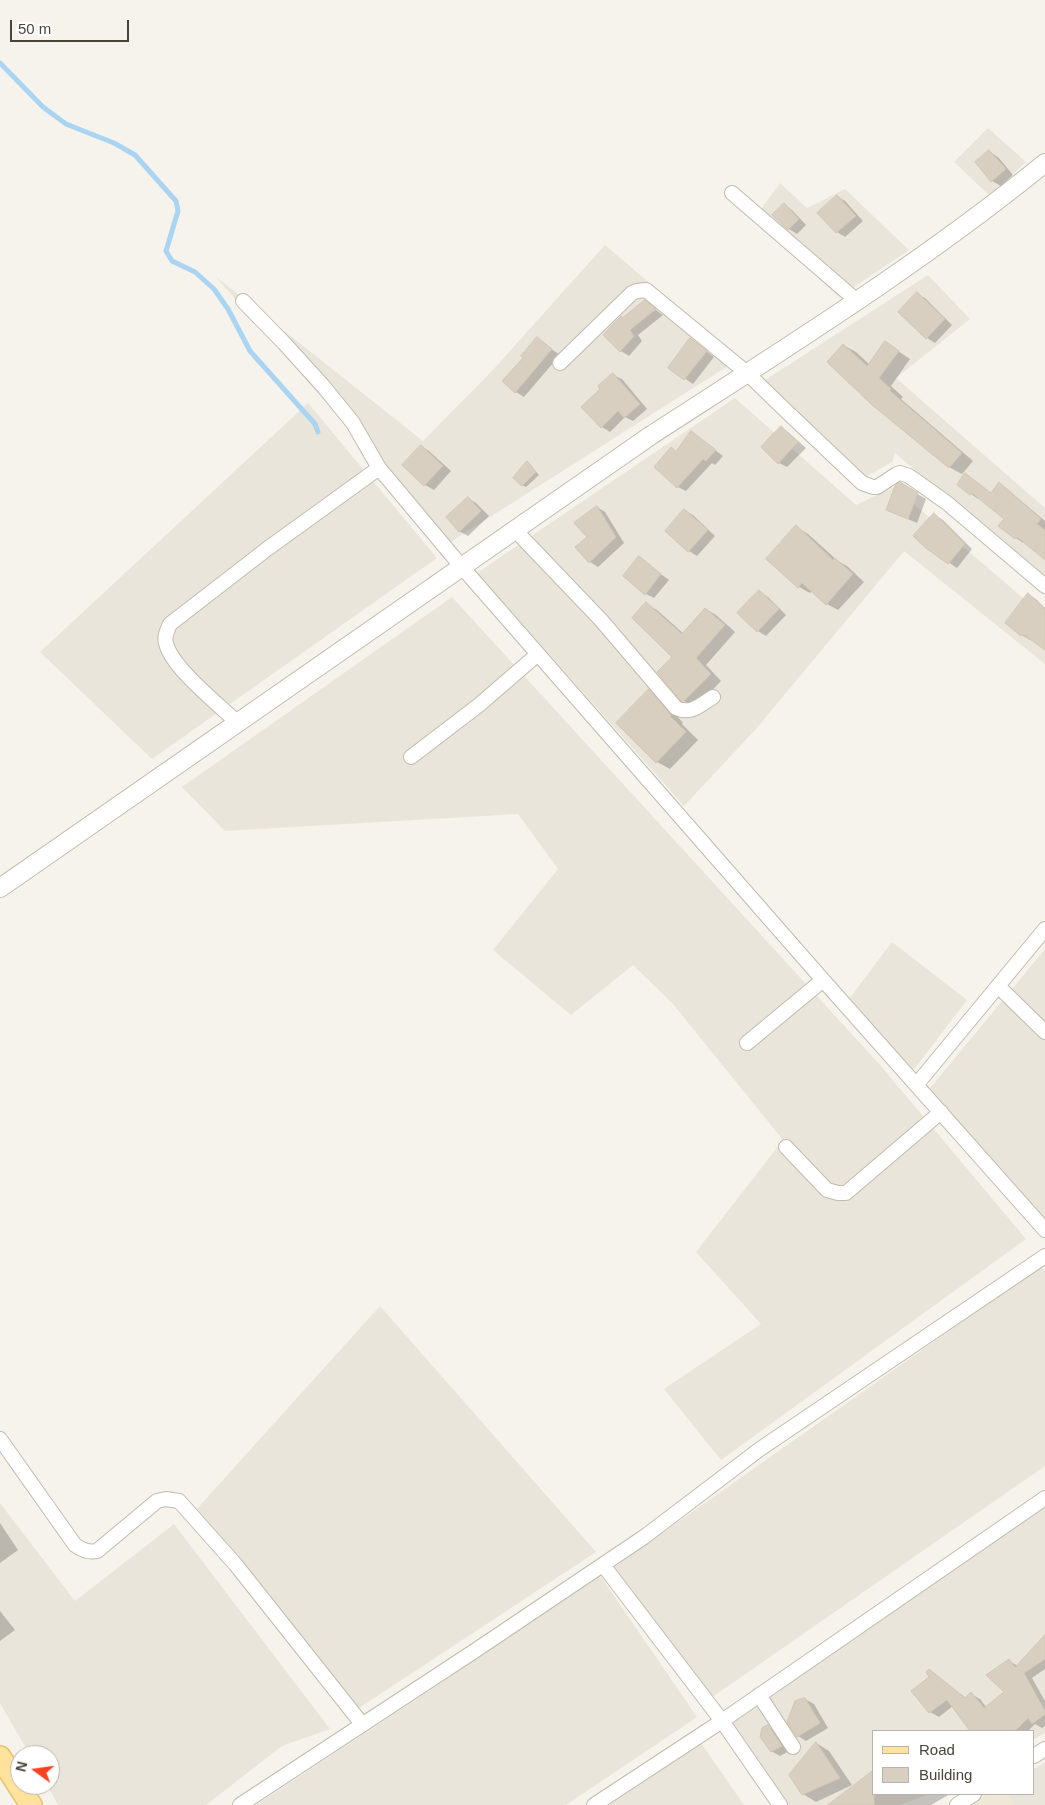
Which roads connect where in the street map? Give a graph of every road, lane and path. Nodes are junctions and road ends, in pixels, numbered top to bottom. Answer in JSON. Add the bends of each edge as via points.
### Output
{"nodes":[{"id":1,"x":1045,"y":163,"type":"edge"},
{"id":2,"x":732,"y":193,"type":"dead end"},
{"id":3,"x":856,"y":300,"type":"junction"},
{"id":4,"x":243,"y":301,"type":"dead end"},
{"id":5,"x":560,"y":363,"type":"dead end"},
{"id":6,"x":747,"y":372,"type":"junction"},
{"id":7,"x":379,"y":468,"type":"junction"},
{"id":8,"x":514,"y":529,"type":"junction"},
{"id":9,"x":461,"y":566,"type":"junction"},
{"id":10,"x":1045,"y":586,"type":"edge"},
{"id":11,"x":538,"y":654,"type":"junction"},
{"id":12,"x":713,"y":697,"type":"dead end"},
{"id":13,"x":237,"y":722,"type":"junction"},
{"id":14,"x":411,"y":757,"type":"dead end"},
{"id":15,"x":0,"y":888,"type":"edge"},
{"id":16,"x":1045,"y":929,"type":"edge"},
{"id":17,"x":823,"y":980,"type":"junction"},
{"id":18,"x":998,"y":986,"type":"junction"},
{"id":19,"x":1045,"y":1032,"type":"edge"},
{"id":20,"x":747,"y":1043,"type":"dead end"},
{"id":21,"x":917,"y":1084,"type":"junction"},
{"id":22,"x":941,"y":1112,"type":"junction"},
{"id":23,"x":786,"y":1147,"type":"dead end"},
{"id":24,"x":1045,"y":1230,"type":"edge"},
{"id":25,"x":1045,"y":1256,"type":"edge"},
{"id":26,"x":0,"y":1439,"type":"edge"},
{"id":27,"x":1045,"y":1498,"type":"edge"},
{"id":28,"x":602,"y":1565,"type":"junction"},
{"id":29,"x":759,"y":1695,"type":"junction"},
{"id":30,"x":722,"y":1721,"type":"junction"},
{"id":31,"x":362,"y":1724,"type":"junction"},
{"id":32,"x":793,"y":1747,"type":"dead end"},
{"id":33,"x":0,"y":1758,"type":"edge"},
{"id":34,"x":972,"y":1795,"type":"edge"},
{"id":35,"x":24,"y":1803,"type":"edge"},
{"id":36,"x":240,"y":1805,"type":"edge"},
{"id":37,"x":594,"y":1805,"type":"edge"},
{"id":38,"x":780,"y":1805,"type":"edge"},
{"id":39,"x":957,"y":1805,"type":"edge"}],
"edges":[{"from":1,"to":3,"type":"street","via":[[961,228]]},
{"from":2,"to":3,"type":"street"},
{"from":3,"to":6,"type":"street"},
{"from":4,"to":7,"type":"street","via":[[354,423]]},
{"from":5,"to":6,"type":"street","via":[[632,293],[641,290],[651,294]]},
{"from":6,"to":8,"type":"street"},
{"from":6,"to":10,"type":"street","via":[[862,483],[877,487],[897,474],[909,476]]},
{"from":7,"to":9,"type":"street"},
{"from":7,"to":13,"type":"street","via":[[170,624],[165,638],[172,657]]},
{"from":8,"to":9,"type":"street"},
{"from":8,"to":12,"type":"street","via":[[601,620],[676,708],[692,711]]},
{"from":9,"to":11,"type":"street"},
{"from":9,"to":13,"type":"street"},
{"from":11,"to":14,"type":"street","via":[[480,705]]},
{"from":11,"to":17,"type":"street"},
{"from":13,"to":15,"type":"street"},
{"from":16,"to":18,"type":"street"},
{"from":17,"to":20,"type":"street"},
{"from":17,"to":21,"type":"street"},
{"from":18,"to":19,"type":"street"},
{"from":18,"to":21,"type":"street"},
{"from":21,"to":22,"type":"street"},
{"from":22,"to":23,"type":"street","via":[[843,1194],[827,1190]]},
{"from":22,"to":24,"type":"street"},
{"from":25,"to":28,"type":"street","via":[[760,1449]]},
{"from":26,"to":31,"type":"street","via":[[75,1545],[82,1550],[98,1551],[157,1501],[179,1501],[236,1565]]},
{"from":27,"to":29,"type":"street"},
{"from":28,"to":30,"type":"street"},
{"from":28,"to":31,"type":"street"},
{"from":29,"to":30,"type":"street"},
{"from":29,"to":32,"type":"street"},
{"from":30,"to":37,"type":"street"},
{"from":30,"to":38,"type":"street"},
{"from":31,"to":36,"type":"street"},
{"from":33,"to":35,"type":"main road"},
{"from":34,"to":39,"type":"street"}]}
